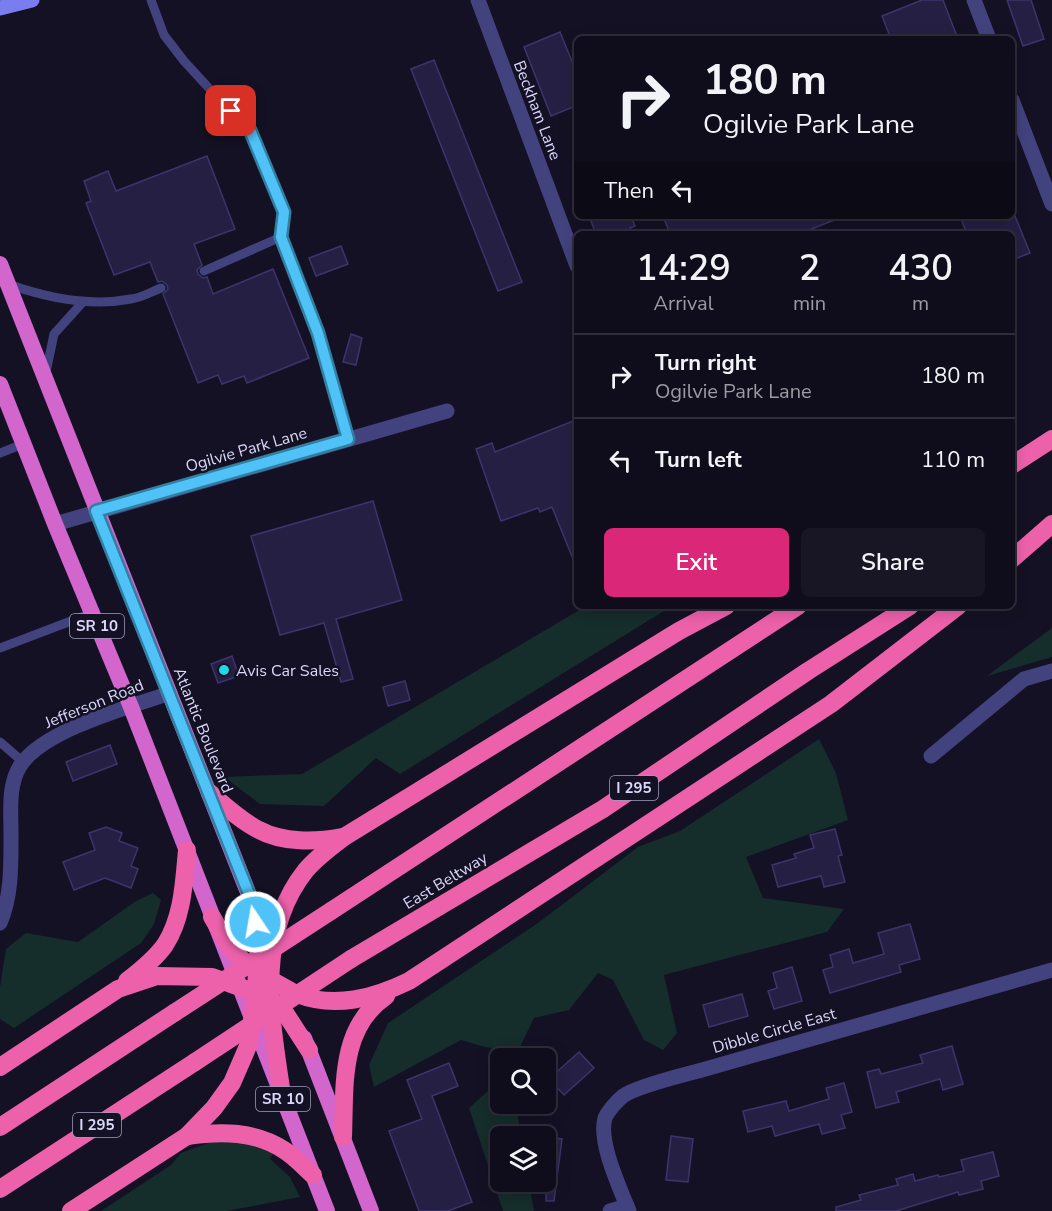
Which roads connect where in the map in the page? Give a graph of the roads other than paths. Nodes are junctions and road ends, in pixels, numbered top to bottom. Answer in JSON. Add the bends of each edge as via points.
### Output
{"nodes":[{"id":1,"x":32,"y":0,"type":"edge"},
{"id":2,"x":151,"y":0,"type":"edge"},
{"id":3,"x":478,"y":0,"type":"edge"},
{"id":4,"x":974,"y":0,"type":"edge"},
{"id":5,"x":0,"y":8,"type":"edge"},
{"id":6,"x":988,"y":36,"type":"edge"},
{"id":7,"x":1015,"y":108,"type":"edge"},
{"id":8,"x":1052,"y":204,"type":"edge"},
{"id":9,"x":281,"y":237,"type":"junction"},
{"id":10,"x":574,"y":258,"type":"edge"},
{"id":11,"x":0,"y":264,"type":"edge"},
{"id":12,"x":204,"y":271,"type":"dead end"},
{"id":13,"x":8,"y":284,"type":"junction"},
{"id":14,"x":161,"y":288,"type":"dead end"},
{"id":15,"x":82,"y":303,"type":"junction"},
{"id":16,"x":45,"y":379,"type":"junction"},
{"id":17,"x":0,"y":384,"type":"edge"},
{"id":18,"x":447,"y":411,"type":"dead end"},
{"id":19,"x":1052,"y":438,"type":"edge"},
{"id":20,"x":348,"y":439,"type":"junction"},
{"id":21,"x":23,"y":444,"type":"junction"},
{"id":22,"x":0,"y":453,"type":"edge"},
{"id":23,"x":1015,"y":456,"type":"edge"},
{"id":24,"x":1015,"y":463,"type":"edge"},
{"id":25,"x":96,"y":511,"type":"junction"},
{"id":26,"x":1052,"y":517,"type":"edge"},
{"id":27,"x":55,"y":524,"type":"junction"},
{"id":28,"x":1052,"y":524,"type":"edge"},
{"id":29,"x":1015,"y":540,"type":"edge"},
{"id":30,"x":1015,"y":556,"type":"edge"},
{"id":31,"x":720,"y":609,"type":"edge"},
{"id":32,"x":793,"y":609,"type":"edge"},
{"id":33,"x":905,"y":609,"type":"edge"},
{"id":34,"x":954,"y":609,"type":"edge"},
{"id":35,"x":92,"y":613,"type":"junction"},
{"id":36,"x":0,"y":648,"type":"edge"},
{"id":37,"x":1052,"y":671,"type":"edge"},
{"id":38,"x":170,"y":693,"type":"junction"},
{"id":39,"x":131,"y":707,"type":"junction"},
{"id":40,"x":0,"y":742,"type":"edge"},
{"id":41,"x":931,"y":756,"type":"dead end"},
{"id":42,"x":23,"y":762,"type":"junction"},
{"id":43,"x":210,"y":794,"type":"junction"},
{"id":44,"x":344,"y":837,"type":"junction"},
{"id":45,"x":187,"y":850,"type":"junction"},
{"id":46,"x":251,"y":899,"type":"junction"},
{"id":47,"x":212,"y":917,"type":"junction"},
{"id":48,"x":0,"y":923,"type":"edge"},
{"id":49,"x":272,"y":953,"type":"junction"},
{"id":50,"x":1052,"y":970,"type":"edge"},
{"id":51,"x":271,"y":980,"type":"junction"},
{"id":52,"x":409,"y":981,"type":"junction"},
{"id":53,"x":118,"y":989,"type":"junction"},
{"id":54,"x":255,"y":994,"type":"junction"},
{"id":55,"x":253,"y":1021,"type":"junction"},
{"id":56,"x":309,"y":1050,"type":"junction"},
{"id":57,"x":0,"y":1067,"type":"edge"},
{"id":58,"x":282,"y":1095,"type":"junction"},
{"id":59,"x":0,"y":1127,"type":"edge"},
{"id":60,"x":187,"y":1136,"type":"junction"},
{"id":61,"x":343,"y":1137,"type":"junction"},
{"id":62,"x":313,"y":1175,"type":"junction"},
{"id":63,"x":0,"y":1189,"type":"edge"},
{"id":64,"x":628,"y":1208,"type":"edge"},
{"id":65,"x":71,"y":1211,"type":"edge"},
{"id":66,"x":327,"y":1211,"type":"edge"},
{"id":67,"x":371,"y":1211,"type":"edge"},
{"id":68,"x":610,"y":1211,"type":"edge"}],
"edges":[{"from":1,"to":5,"type":"main road"},
{"from":2,"to":9,"type":"lane","via":[[164,36],[250,130],[284,212]]},
{"from":3,"to":10,"type":"street","name":"Beckham Lane"},
{"from":4,"to":6,"type":"street"},
{"from":7,"to":8,"type":"street"},
{"from":9,"to":12,"type":"lane"},
{"from":9,"to":20,"type":"lane","via":[[318,333]]},
{"from":11,"to":13,"type":"highway","name":"Atlantic Boulevard","number":"SR 10"},
{"from":13,"to":15,"type":"lane"},
{"from":13,"to":16,"type":"highway","name":"Atlantic Boulevard","number":"SR 10"},
{"from":14,"to":15,"type":"lane","via":[[132,299]]},
{"from":15,"to":16,"type":"lane","via":[[54,334]]},
{"from":16,"to":25,"type":"highway","name":"Atlantic Boulevard","number":"SR 10"},
{"from":17,"to":21,"type":"highway","number":"SR 10"},
{"from":18,"to":20,"type":"street","name":"Ogilvie Park Lane"},
{"from":19,"to":23,"type":"highway"},
{"from":19,"to":24,"type":"highway"},
{"from":20,"to":25,"type":"street","name":"Ogilvie Park Lane"},
{"from":21,"to":22,"type":"lane"},
{"from":21,"to":27,"type":"highway","number":"SR 10"},
{"from":25,"to":27,"type":"street","name":"Ogilvie Park Lane"},
{"from":25,"to":38,"type":"highway","name":"Atlantic Boulevard","number":"SR 10"},
{"from":26,"to":29,"type":"highway"},
{"from":27,"to":35,"type":"highway","number":"SR 10"},
{"from":28,"to":30,"type":"highway"},
{"from":31,"to":44,"type":"highway"},
{"from":32,"to":59,"type":"highway","bridge":true},
{"from":33,"to":63,"type":"highway","name":"East Beltway","number":"I 295","bridge":true,"via":[[603,809],[351,959]]},
{"from":34,"to":52,"type":"highway","via":[[831,704]]},
{"from":35,"to":36,"type":"lane"},
{"from":35,"to":39,"type":"highway","number":"SR 10"},
{"from":37,"to":41,"type":"street","via":[[1024,679]]},
{"from":38,"to":39,"type":"street","name":"Jefferson Road"},
{"from":38,"to":43,"type":"highway","name":"Atlantic Boulevard","number":"SR 10"},
{"from":39,"to":42,"type":"street","name":"Jefferson Road","via":[[49,739]]},
{"from":39,"to":45,"type":"highway","number":"SR 10"},
{"from":40,"to":42,"type":"lane"},
{"from":42,"to":48,"type":"street","name":"Jefferson Road","via":[[11,791],[11,869]]},
{"from":43,"to":44,"type":"highway","via":[[255,828],[278,837]]},
{"from":43,"to":46,"type":"highway","name":"Atlantic Boulevard","number":"SR 10"},
{"from":44,"to":49,"type":"highway","via":[[305,871],[281,915]]},
{"from":45,"to":47,"type":"highway","number":"SR 10"},
{"from":45,"to":53,"type":"highway","via":[[184,890],[165,945]]},
{"from":46,"to":49,"type":"highway","name":"Atlantic Boulevard","number":"SR 10"},
{"from":46,"to":51,"type":"highway","via":[[259,945]]},
{"from":47,"to":51,"type":"highway","via":[[231,948]]},
{"from":47,"to":54,"type":"highway","number":"SR 10"},
{"from":49,"to":51,"type":"highway"},
{"from":50,"to":64,"type":"street","name":"Dibble Circle East","via":[[624,1095],[606,1117],[603,1135]]},
{"from":51,"to":52,"type":"highway","via":[[295,994],[327,1001],[361,999]]},
{"from":51,"to":54,"type":"highway"},
{"from":51,"to":56,"type":"highway","number":"SR 10"},
{"from":52,"to":61,"type":"highway","via":[[367,1011],[357,1027],[346,1069]]},
{"from":53,"to":54,"type":"highway","via":[[157,976],[184,975],[212,977]]},
{"from":53,"to":57,"type":"highway"},
{"from":54,"to":55,"type":"highway"},
{"from":54,"to":56,"type":"highway","via":[[282,1008]]},
{"from":54,"to":58,"type":"highway"},
{"from":55,"to":58,"type":"highway","number":"SR 10"},
{"from":55,"to":60,"type":"highway","via":[[248,1046],[232,1083]]},
{"from":56,"to":61,"type":"highway","number":"SR 10"},
{"from":58,"to":62,"type":"highway","number":"SR 10"},
{"from":60,"to":62,"type":"highway","via":[[237,1133],[264,1139]]},
{"from":60,"to":65,"type":"highway"},
{"from":61,"to":67,"type":"highway","number":"SR 10"},
{"from":62,"to":66,"type":"highway","number":"SR 10"},
{"from":64,"to":68,"type":"street"}]}
